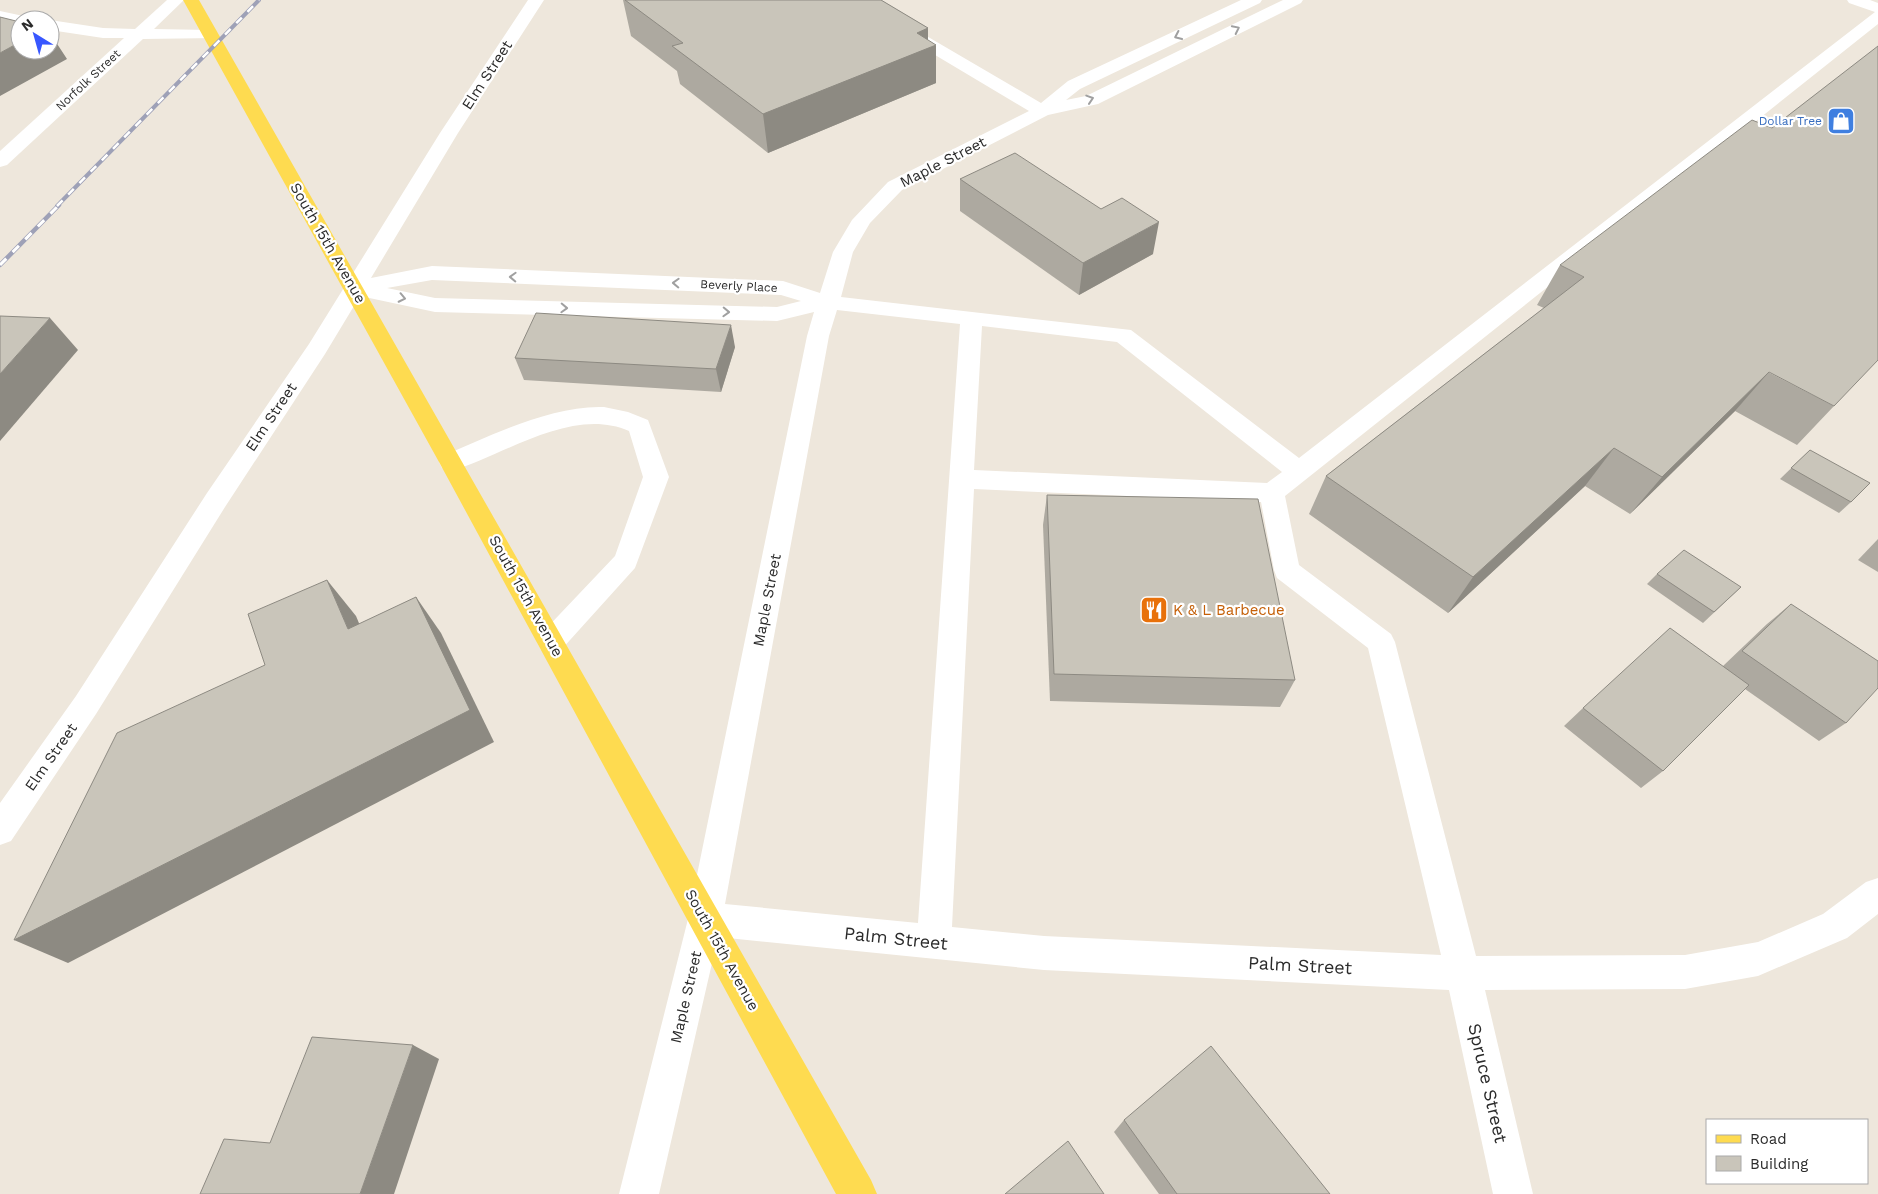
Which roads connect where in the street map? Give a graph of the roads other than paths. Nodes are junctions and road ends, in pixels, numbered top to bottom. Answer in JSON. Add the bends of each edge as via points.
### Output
{"nodes":[{"id":1,"x":176,"y":0,"type":"edge"},
{"id":2,"x":191,"y":0,"type":"edge"},
{"id":3,"x":536,"y":0,"type":"edge"},
{"id":4,"x":854,"y":0,"type":"edge"},
{"id":5,"x":1254,"y":0,"type":"edge"},
{"id":6,"x":1295,"y":0,"type":"edge"},
{"id":7,"x":1855,"y":0,"type":"edge"},
{"id":8,"x":1878,"y":8,"type":"edge"},
{"id":9,"x":1878,"y":16,"type":"edge"},
{"id":10,"x":60,"y":27,"type":"edge"},
{"id":11,"x":139,"y":34,"type":"junction"},
{"id":12,"x":210,"y":35,"type":"junction"},
{"id":13,"x":1042,"y":111,"type":"junction"},
{"id":14,"x":0,"y":161,"type":"edge"},
{"id":15,"x":354,"y":288,"type":"junction"},
{"id":16,"x":827,"y":302,"type":"junction"},
{"id":17,"x":971,"y":318,"type":"junction"},
{"id":18,"x":451,"y":462,"type":"junction"},
{"id":19,"x":1299,"y":472,"type":"junction"},
{"id":20,"x":961,"y":479,"type":"junction"},
{"id":21,"x":1272,"y":493,"type":"junction"},
{"id":22,"x":551,"y":642,"type":"junction"},
{"id":23,"x":0,"y":830,"type":"edge"},
{"id":24,"x":1878,"y":894,"type":"edge"},
{"id":25,"x":705,"y":919,"type":"junction"},
{"id":26,"x":934,"y":942,"type":"junction"},
{"id":27,"x":1463,"y":973,"type":"junction"},
{"id":28,"x":639,"y":1194,"type":"edge"},
{"id":29,"x":857,"y":1194,"type":"edge"},
{"id":30,"x":1513,"y":1194,"type":"edge"}],
"edges":[{"from":1,"to":11,"type":"street","name":"Norfolk Street"},
{"from":2,"to":12,"type":"main road","name":"South 15th Avenue"},
{"from":3,"to":15,"type":"street","name":"Elm Street"},
{"from":4,"to":13,"type":"street"},
{"from":5,"to":13,"type":"street","one_way":true,"via":[[1074,85]]},
{"from":13,"to":6,"type":"street","one_way":true,"via":[[1092,100]]},
{"from":7,"to":8,"type":"street"},
{"from":9,"to":19,"type":"street"},
{"from":10,"to":11,"type":"street"},
{"from":11,"to":12,"type":"street"},
{"from":11,"to":14,"type":"street","name":"Norfolk Street"},
{"from":12,"to":15,"type":"main road","name":"South 15th Avenue"},
{"from":13,"to":16,"type":"street","name":"Maple Street","via":[[895,186],[883,196],[862,220],[843,252]]},
{"from":15,"to":16,"type":"street","name":"Beverly Place","one_way":true,"via":[[435,305],[777,314]]},
{"from":16,"to":15,"type":"street","name":"Beverly Place","one_way":true,"via":[[783,288],[432,273]]},
{"from":15,"to":18,"type":"main road","name":"South 15th Avenue"},
{"from":15,"to":23,"type":"street","name":"Elm Street","via":[[86,705]]},
{"from":16,"to":17,"type":"street"},
{"from":16,"to":25,"type":"street","name":"Maple Street"},
{"from":17,"to":19,"type":"street","via":[[1123,334]]},
{"from":17,"to":20,"type":"street"},
{"from":18,"to":22,"type":"main road","name":"South 15th Avenue"},
{"from":18,"to":22,"type":"street","via":[[564,419],[599,415],[623,418],[639,426],[656,477],[626,561]]},
{"from":19,"to":21,"type":"street"},
{"from":20,"to":21,"type":"street"},
{"from":20,"to":26,"type":"street"},
{"from":21,"to":27,"type":"street","name":"Spruce Street","via":[[1287,570],[1381,642]]},
{"from":22,"to":25,"type":"main road","name":"South 15th Avenue"},
{"from":24,"to":27,"type":"street","name":"Palm Street","via":[[1835,926],[1758,959],[1685,972]]},
{"from":25,"to":26,"type":"street","name":"Palm Street"},
{"from":25,"to":28,"type":"street","name":"Maple Street"},
{"from":25,"to":29,"type":"main road","name":"South 15th Avenue"},
{"from":26,"to":27,"type":"street","name":"Palm Street","via":[[1044,953]]},
{"from":27,"to":30,"type":"street","name":"Spruce Street"}]}
